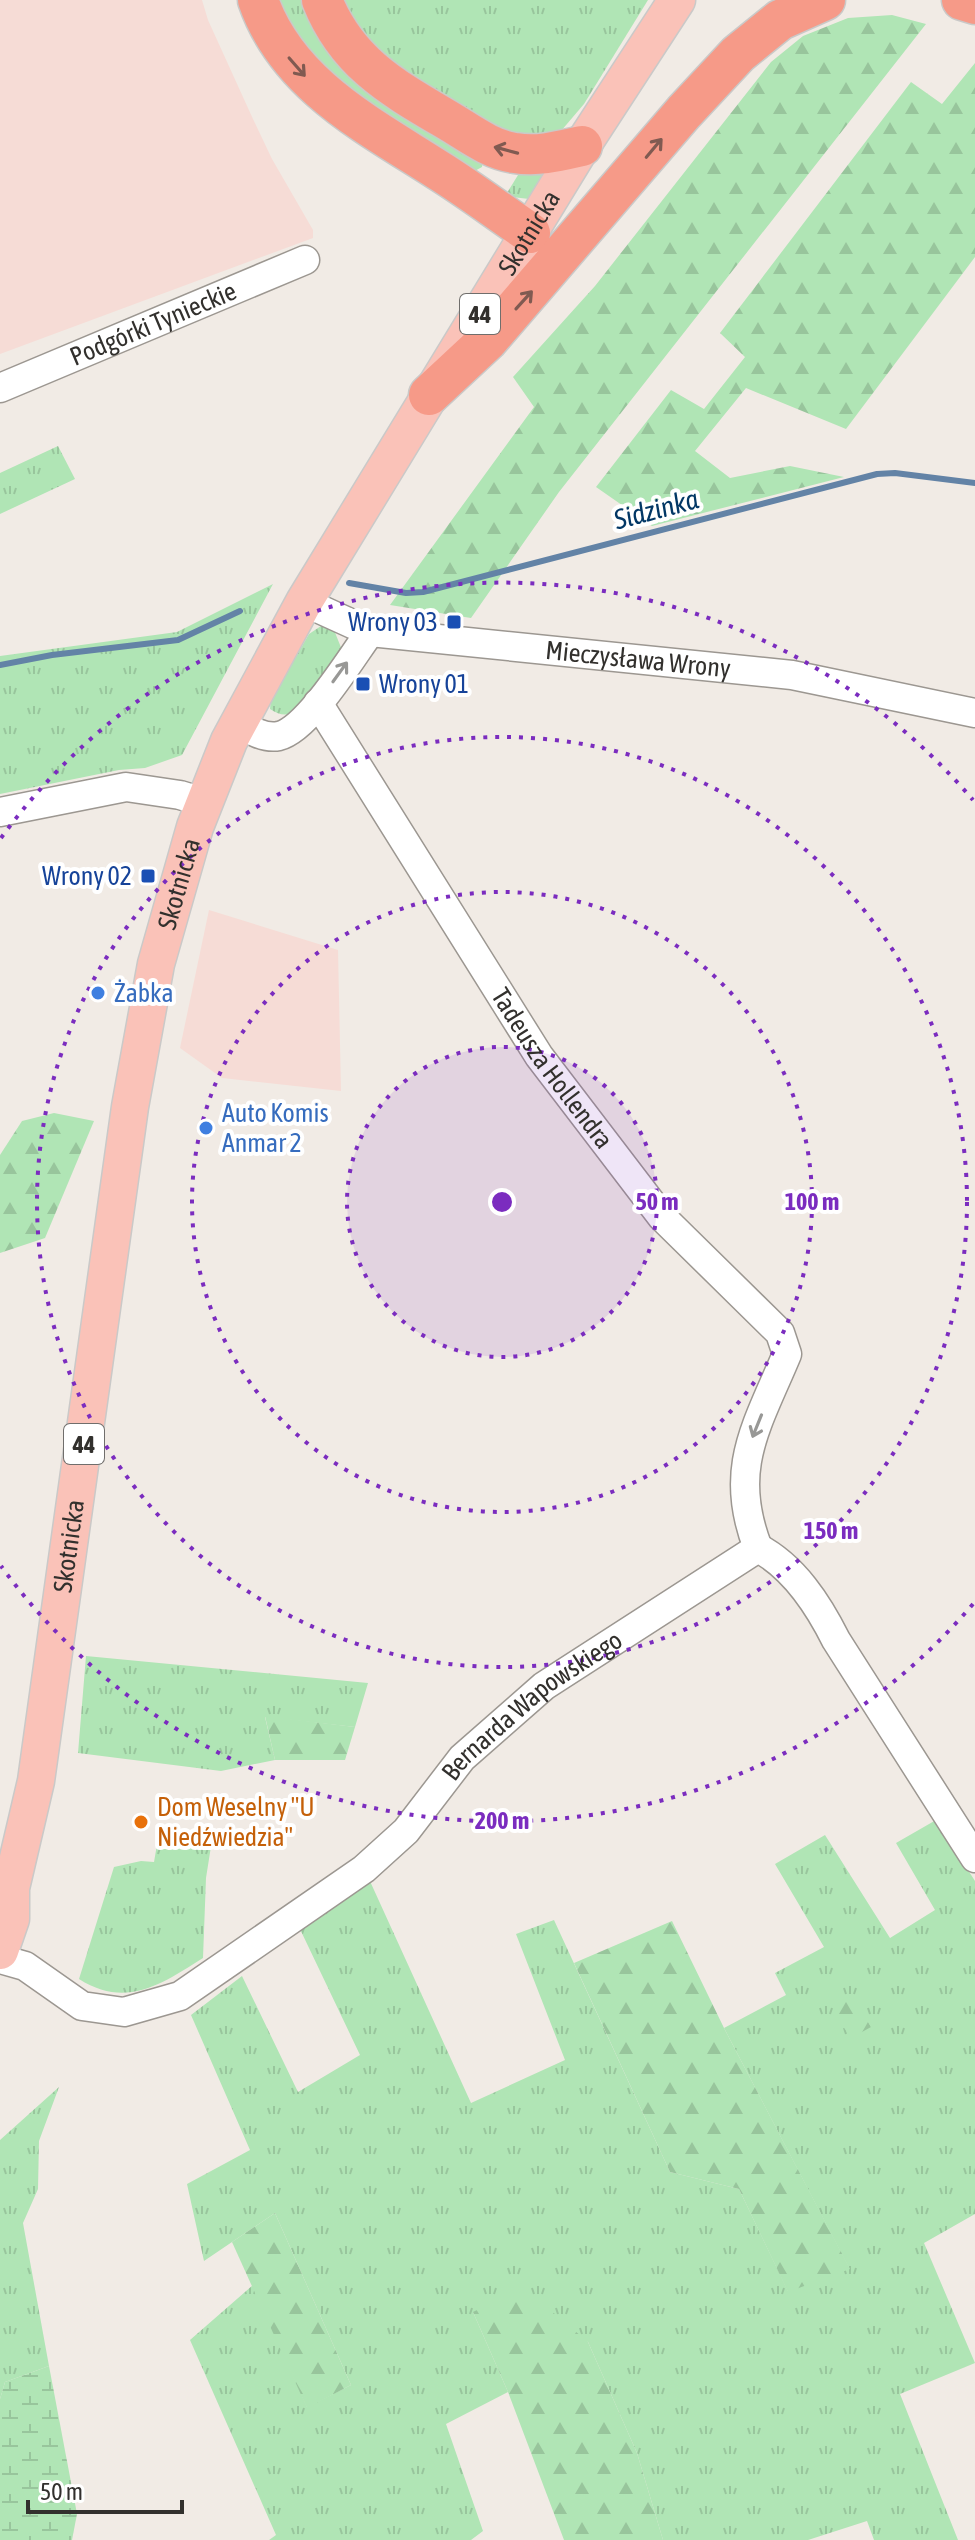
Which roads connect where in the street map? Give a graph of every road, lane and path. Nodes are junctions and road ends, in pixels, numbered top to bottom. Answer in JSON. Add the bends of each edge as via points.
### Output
{"nodes":[{"id":1,"x":258,"y":0,"type":"edge"},
{"id":2,"x":322,"y":0,"type":"edge"},
{"id":3,"x":677,"y":0,"type":"edge"},
{"id":4,"x":825,"y":0,"type":"edge"},
{"id":5,"x":962,"y":0,"type":"edge"},
{"id":6,"x":975,"y":4,"type":"edge"},
{"id":7,"x":582,"y":146,"type":"junction"},
{"id":8,"x":530,"y":233,"type":"junction"},
{"id":9,"x":305,"y":260,"type":"dead end"},
{"id":10,"x":0,"y":388,"type":"edge"},
{"id":11,"x":429,"y":395,"type":"junction"},
{"id":12,"x":304,"y":602,"type":"junction"},
{"id":13,"x":370,"y":632,"type":"junction"},
{"id":14,"x":318,"y":703,"type":"junction"},
{"id":15,"x":975,"y":713,"type":"edge"},
{"id":16,"x":238,"y":722,"type":"junction"},
{"id":17,"x":203,"y":802,"type":"junction"},
{"id":18,"x":0,"y":812,"type":"edge"},
{"id":19,"x":758,"y":1548,"type":"junction"},
{"id":20,"x":975,"y":1858,"type":"edge"},
{"id":21,"x":5,"y":1896,"type":"edge"},
{"id":22,"x":0,"y":1951,"type":"edge"},
{"id":23,"x":0,"y":1959,"type":"edge"}],
"edges":[{"from":1,"to":8,"type":"highway","one_way":true,"via":[[285,54],[317,88]]},
{"from":7,"to":2,"type":"highway","one_way":true,"via":[[527,154],[482,141],[372,72],[347,46]]},
{"from":3,"to":7,"type":"main road","name":"Skotnicka","number":"44"},
{"from":11,"to":4,"type":"highway","one_way":true,"via":[[488,340],[738,54],[780,20]]},
{"from":5,"to":6,"type":"highway"},
{"from":7,"to":8,"type":"main road","name":"Skotnicka","number":"44"},
{"from":8,"to":11,"type":"main road","name":"Skotnicka","number":"44"},
{"from":9,"to":10,"type":"street","name":"Podgórki Tynieckie"},
{"from":11,"to":12,"type":"main road","name":"Skotnicka","number":"44"},
{"from":12,"to":13,"type":"street","name":"Mieczysława Wrony"},
{"from":12,"to":16,"type":"main road","name":"Skotnicka","number":"44"},
{"from":14,"to":13,"type":"street","one_way":true},
{"from":13,"to":15,"type":"street","name":"Mieczysława Wrony","via":[[792,675]]},
{"from":14,"to":16,"type":"street","via":[[305,719],[277,737],[257,734]]},
{"from":14,"to":19,"type":"street","name":"Tadeusza Hollendra","one_way":true,"via":[[539,1056],[662,1217],[780,1333],[787,1354],[743,1474],[748,1522]]},
{"from":16,"to":17,"type":"main road","name":"Skotnicka","number":"44"},
{"from":17,"to":18,"type":"street","via":[[126,787]]},
{"from":17,"to":21,"type":"main road","name":"Skotnicka","number":"44","via":[[149,999],[36,1781]]},
{"from":19,"to":20,"type":"street","via":[[778,1559],[822,1611]]},
{"from":19,"to":23,"type":"street","name":"Bernarda Wapowskiego","via":[[544,1686],[462,1758],[406,1831],[364,1869],[180,1996],[124,2012],[82,2006],[25,1966]]},
{"from":21,"to":22,"type":"main road","name":"Skotnicka","number":"44","via":[[11,1919]]}]}
